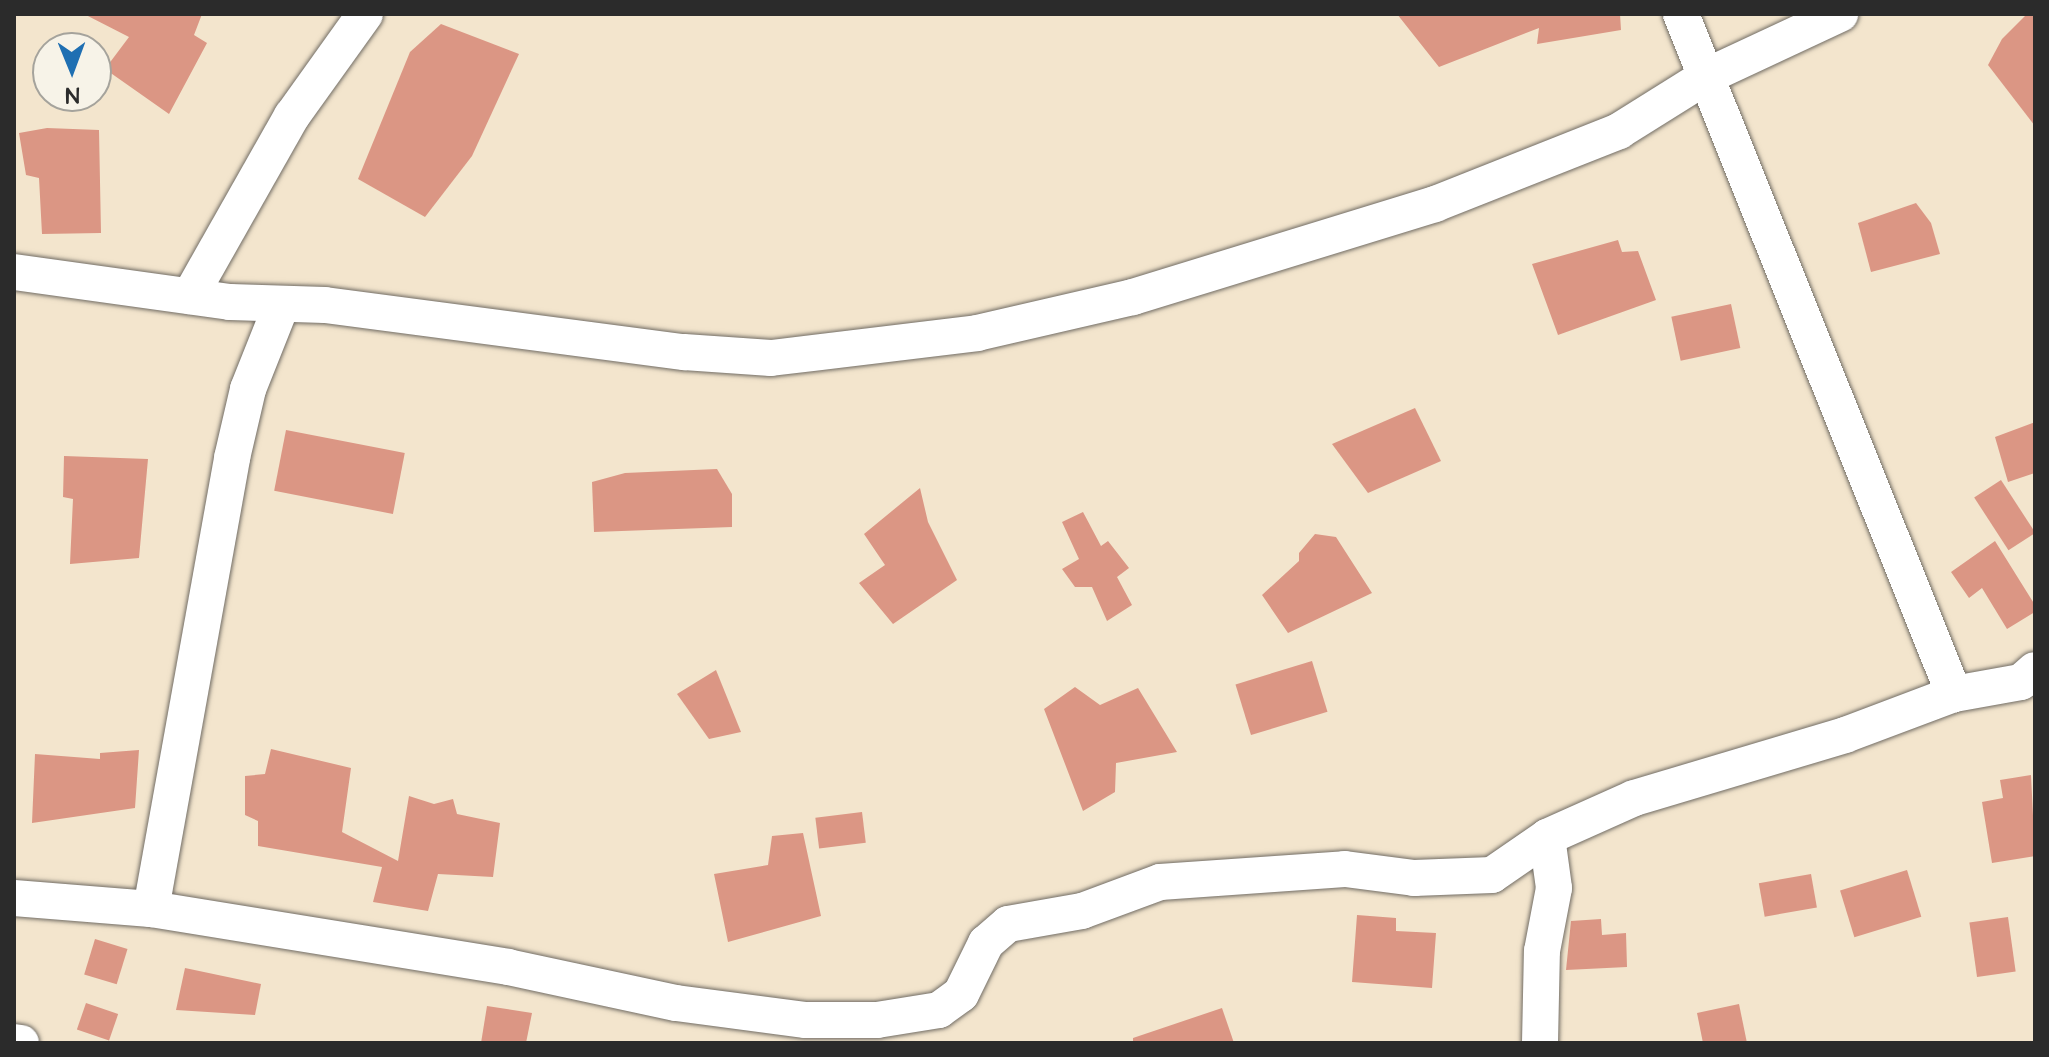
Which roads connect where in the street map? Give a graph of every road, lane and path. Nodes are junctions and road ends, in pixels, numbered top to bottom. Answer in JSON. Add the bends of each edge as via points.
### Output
{"nodes":[{"id":1,"x":365,"y":14,"type":"edge"},
{"id":2,"x":1681,"y":14,"type":"edge"},
{"id":3,"x":1840,"y":14,"type":"edge"},
{"id":4,"x":1707,"y":76,"type":"junction"},
{"id":5,"x":14,"y":272,"type":"edge"},
{"id":6,"x":190,"y":296,"type":"junction"},
{"id":7,"x":281,"y":306,"type":"junction"},
{"id":8,"x":2030,"y":687,"type":"edge"},
{"id":9,"x":1954,"y":694,"type":"junction"},
{"id":10,"x":1547,"y":837,"type":"junction"},
{"id":11,"x":14,"y":898,"type":"edge"},
{"id":12,"x":151,"y":909,"type":"junction"},
{"id":13,"x":14,"y":1042,"type":"edge"},
{"id":14,"x":21,"y":1043,"type":"edge"},
{"id":15,"x":1540,"y":1043,"type":"edge"}],
"edges":[{"from":1,"to":6,"type":"street","via":[[292,116]]},
{"from":2,"to":4,"type":"street"},
{"from":3,"to":4,"type":"street"},
{"from":4,"to":7,"type":"street","via":[[1619,131],[1435,204],[1133,297],[977,333],[771,358],[684,352],[325,305]]},
{"from":4,"to":9,"type":"street"},
{"from":5,"to":6,"type":"street"},
{"from":6,"to":7,"type":"street"},
{"from":7,"to":12,"type":"street","via":[[248,389],[232,458]]},
{"from":8,"to":9,"type":"street"},
{"from":9,"to":10,"type":"street","via":[[1845,735],[1634,798]]},
{"from":10,"to":12,"type":"street","via":[[1492,875],[1414,878],[1345,869],[1160,882],[1082,911],[1008,924],[986,943],[961,994],[939,1010],[877,1020],[806,1020],[676,1003],[508,967]]},
{"from":10,"to":15,"type":"street","via":[[1554,888],[1542,951]]},
{"from":11,"to":12,"type":"street"},
{"from":13,"to":14,"type":"street"}]}
